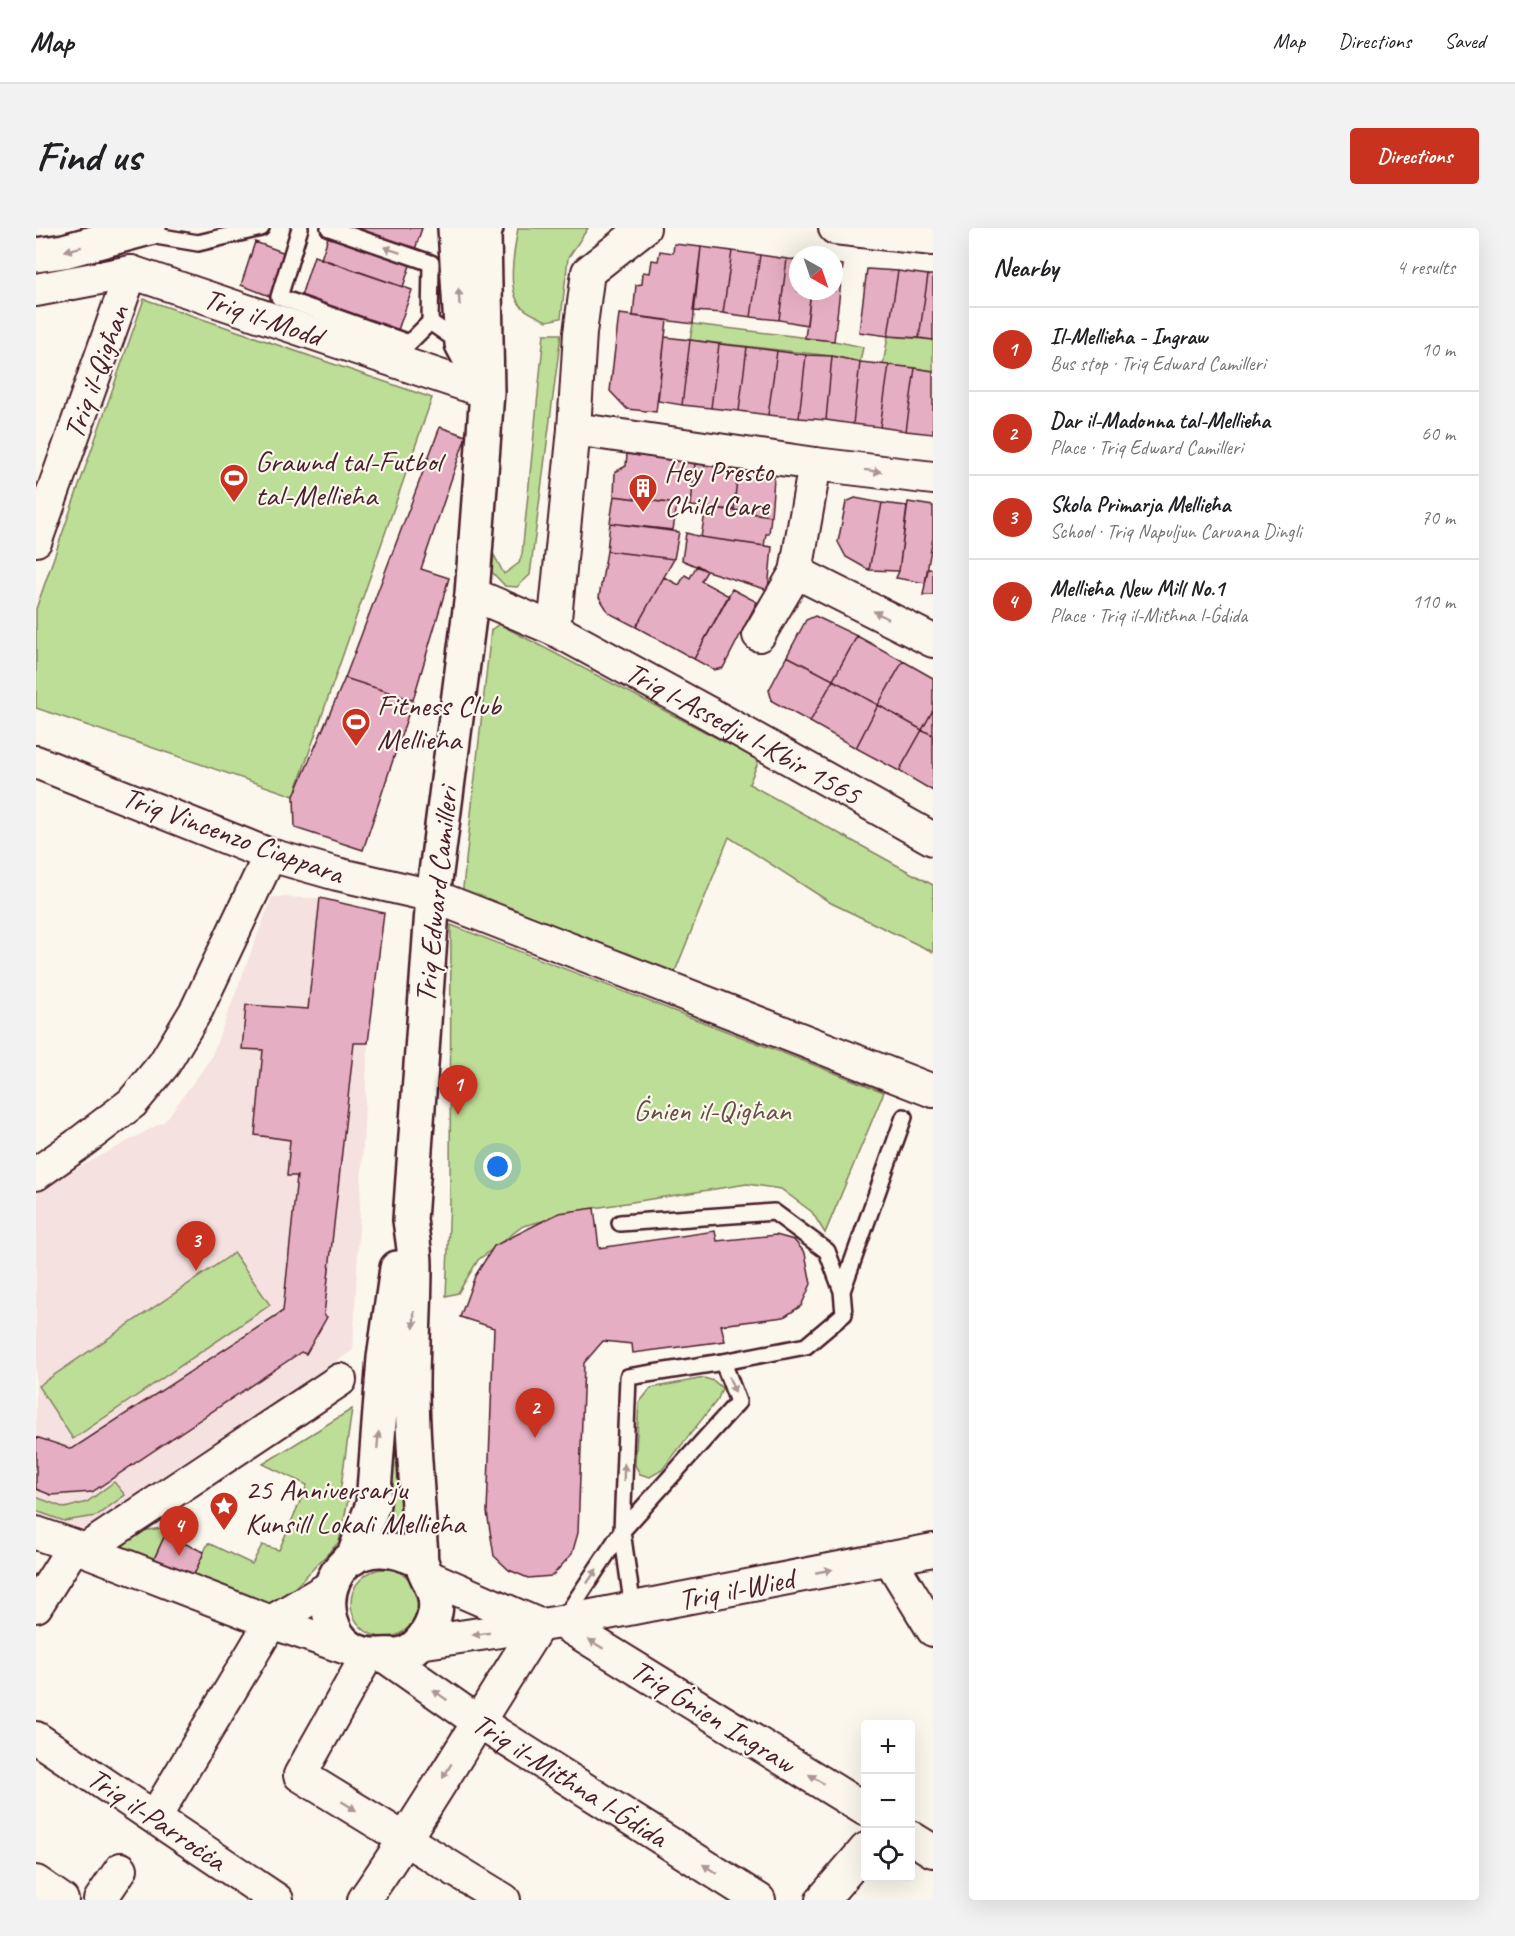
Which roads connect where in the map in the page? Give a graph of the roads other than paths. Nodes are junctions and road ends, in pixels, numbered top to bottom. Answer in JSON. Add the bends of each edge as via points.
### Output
{"nodes":[{"id":1,"x":261,"y":228,"type":"edge"},
{"id":2,"x":300,"y":228,"type":"edge"},
{"id":3,"x":329,"y":228,"type":"edge"},
{"id":4,"x":455,"y":228,"type":"edge"},
{"id":5,"x":486,"y":228,"type":"edge"},
{"id":6,"x":644,"y":228,"type":"edge"},
{"id":7,"x":835,"y":228,"type":"edge"},
{"id":8,"x":141,"y":230,"type":"edge"},
{"id":9,"x":933,"y":239,"type":"edge"},
{"id":10,"x":36,"y":255,"type":"edge"},
{"id":11,"x":131,"y":272,"type":"junction"},
{"id":12,"x":36,"y":290,"type":"edge"},
{"id":13,"x":430,"y":322,"type":"junction"},
{"id":14,"x":462,"y":344,"type":"junction"},
{"id":15,"x":487,"y":392,"type":"junction"},
{"id":16,"x":574,"y":429,"type":"junction"},
{"id":17,"x":815,"y":464,"type":"junction"},
{"id":18,"x":933,"y":478,"type":"edge"},
{"id":19,"x":36,"y":540,"type":"edge"},
{"id":20,"x":796,"y":572,"type":"junction"},
{"id":21,"x":472,"y":594,"type":"junction"},
{"id":22,"x":554,"y":629,"type":"junction"},
{"id":23,"x":759,"y":635,"type":"dead end"},
{"id":24,"x":933,"y":641,"type":"edge"},
{"id":25,"x":36,"y":762,"type":"edge"},
{"id":26,"x":933,"y":839,"type":"edge"},
{"id":27,"x":270,"y":855,"type":"junction"},
{"id":28,"x":433,"y":897,"type":"junction"},
{"id":29,"x":933,"y":1091,"type":"edge"},
{"id":30,"x":904,"y":1117,"type":"dead end"},
{"id":31,"x":36,"y":1174,"type":"edge"},
{"id":32,"x":410,"y":1220,"type":"junction"},
{"id":33,"x":620,"y":1223,"type":"dead end"},
{"id":34,"x":842,"y":1291,"type":"junction"},
{"id":35,"x":723,"y":1362,"type":"junction"},
{"id":36,"x":340,"y":1380,"type":"dead end"},
{"id":37,"x":622,"y":1531,"type":"junction"},
{"id":38,"x":36,"y":1533,"type":"edge"},
{"id":39,"x":80,"y":1548,"type":"junction"},
{"id":40,"x":933,"y":1550,"type":"edge"},
{"id":41,"x":353,"y":1558,"type":"junction"},
{"id":42,"x":889,"y":1558,"type":"junction"},
{"id":43,"x":425,"y":1569,"type":"junction"},
{"id":44,"x":330,"y":1587,"type":"junction"},
{"id":45,"x":36,"y":1606,"type":"edge"},
{"id":46,"x":633,"y":1609,"type":"junction"},
{"id":47,"x":272,"y":1622,"type":"junction"},
{"id":48,"x":550,"y":1624,"type":"junction"},
{"id":49,"x":933,"y":1630,"type":"edge"},
{"id":50,"x":419,"y":1643,"type":"junction"},
{"id":51,"x":367,"y":1653,"type":"junction"},
{"id":52,"x":477,"y":1721,"type":"junction"},
{"id":53,"x":36,"y":1738,"type":"edge"},
{"id":54,"x":861,"y":1807,"type":"edge"},
{"id":55,"x":155,"y":1817,"type":"junction"},
{"id":56,"x":405,"y":1840,"type":"junction"},
{"id":57,"x":915,"y":1840,"type":"edge"},
{"id":58,"x":933,"y":1851,"type":"edge"},
{"id":59,"x":861,"y":1855,"type":"edge"},
{"id":60,"x":121,"y":1869,"type":"dead end"},
{"id":61,"x":36,"y":1882,"type":"edge"},
{"id":62,"x":62,"y":1900,"type":"edge"},
{"id":63,"x":100,"y":1900,"type":"edge"},
{"id":64,"x":277,"y":1900,"type":"edge"},
{"id":65,"x":364,"y":1900,"type":"edge"},
{"id":66,"x":504,"y":1900,"type":"edge"},
{"id":67,"x":759,"y":1900,"type":"edge"},
{"id":68,"x":822,"y":1900,"type":"edge"}],
"edges":[{"from":1,"to":8,"type":"lane","via":[[198,243]]},
{"from":2,"to":13,"type":"lane","via":[[279,297],[409,342]]},
{"from":13,"to":3,"type":"lane","one_way":true,"via":[[431,263]]},
{"from":14,"to":4,"type":"main road","one_way":true},
{"from":5,"to":15,"type":"main road","name":"Triq Edward Camilleri"},
{"from":6,"to":16,"type":"street","via":[[588,272]]},
{"from":7,"to":9,"type":"street"},
{"from":8,"to":10,"type":"main road","one_way":true},
{"from":11,"to":12,"type":"street","name":"Triq il-Modd"},
{"from":11,"to":15,"type":"street","name":"Triq il-Modd"},
{"from":11,"to":19,"type":"street","name":"Triq il-Qigħan"},
{"from":13,"to":14,"type":"lane"},
{"from":14,"to":15,"type":"main road"},
{"from":15,"to":21,"type":"main road","name":"Triq Edward Camilleri"},
{"from":16,"to":17,"type":"street"},
{"from":16,"to":22,"type":"street"},
{"from":17,"to":18,"type":"street","one_way":true},
{"from":17,"to":20,"type":"street"},
{"from":20,"to":23,"type":"street"},
{"from":24,"to":20,"type":"street","one_way":true},
{"from":21,"to":22,"type":"street","name":"Triq l-Assedju l-Kbir 1565"},
{"from":21,"to":28,"type":"main road","name":"Triq Edward Camilleri"},
{"from":22,"to":26,"type":"street","name":"Triq l-Assedju l-Kbir 1565"},
{"from":25,"to":27,"type":"street","name":"Triq Vincenzo Ciappara"},
{"from":27,"to":28,"type":"street","name":"Triq Vincenzo Ciappara"},
{"from":27,"to":31,"type":"street","via":[[197,1009],[164,1065],[132,1103]]},
{"from":28,"to":29,"type":"street","name":"Triq Vincenzo Ciappara"},
{"from":28,"to":32,"type":"main road","name":"Triq Edward Camilleri"},
{"from":30,"to":34,"type":"lane"},
{"from":41,"to":32,"type":"main road","name":"Triq Edward Camilleri","one_way":true,"via":[[373,1504],[384,1358],[398,1262]]},
{"from":32,"to":43,"type":"main road","name":"Triq Edward Camilleri","one_way":true,"via":[[415,1263],[412,1390]]},
{"from":33,"to":34,"type":"lane","via":[[774,1212],[827,1251]]},
{"from":34,"to":35,"type":"lane","via":[[844,1314],[806,1346]]},
{"from":35,"to":37,"type":"lane","one_way":true,"via":[[738,1402]]},
{"from":37,"to":35,"type":"lane","one_way":true,"via":[[628,1377]]},
{"from":36,"to":39,"type":"street"},
{"from":37,"to":46,"type":"lane"},
{"from":48,"to":37,"type":"lane","one_way":true},
{"from":38,"to":39,"type":"street","name":"Triq il-Mitħna l-Ġdida"},
{"from":39,"to":45,"type":"street"},
{"from":39,"to":47,"type":"street","name":"Triq il-Mitħna l-Ġdida"},
{"from":40,"to":42,"type":"street","name":"Triq il-Wied"},
{"from":41,"to":43,"type":"main road","via":[[371,1550],[400,1552]]},
{"from":41,"to":44,"type":"main road","via":[[339,1570]]},
{"from":46,"to":42,"type":"street","name":"Triq il-Wied","one_way":true},
{"from":42,"to":49,"type":"street"},
{"from":43,"to":48,"type":"street"},
{"from":43,"to":50,"type":"main road","via":[[435,1595],[435,1612]]},
{"from":44,"to":47,"type":"street"},
{"from":44,"to":51,"type":"main road","via":[[327,1606],[339,1638]]},
{"from":46,"to":48,"type":"street","name":"Triq il-Wied"},
{"from":47,"to":51,"type":"street","name":"Triq il-Mitħna l-Ġdida"},
{"from":47,"to":55,"type":"street"},
{"from":48,"to":50,"type":"street","name":"Triq il-Wied","one_way":true},
{"from":48,"to":52,"type":"street"},
{"from":54,"to":48,"type":"street","name":"Triq Ġnien Ingraw","one_way":true},
{"from":50,"to":51,"type":"main road","via":[[403,1654]]},
{"from":52,"to":51,"type":"street","name":"Triq il-Mitħna l-Ġdida","one_way":true},
{"from":51,"to":56,"type":"street","one_way":true,"via":[[300,1775]]},
{"from":52,"to":56,"type":"street","one_way":true},
{"from":67,"to":52,"type":"street","name":"Triq il-Mitħna l-Ġdida","one_way":true},
{"from":53,"to":55,"type":"street","name":"Triq il-Parroċċa"},
{"from":55,"to":64,"type":"street","name":"Triq il-Parroċċa"},
{"from":56,"to":65,"type":"street"},
{"from":56,"to":66,"type":"street"},
{"from":57,"to":58,"type":"street"},
{"from":59,"to":68,"type":"street"},
{"from":60,"to":63,"type":"street"},
{"from":61,"to":62,"type":"street"}]}
